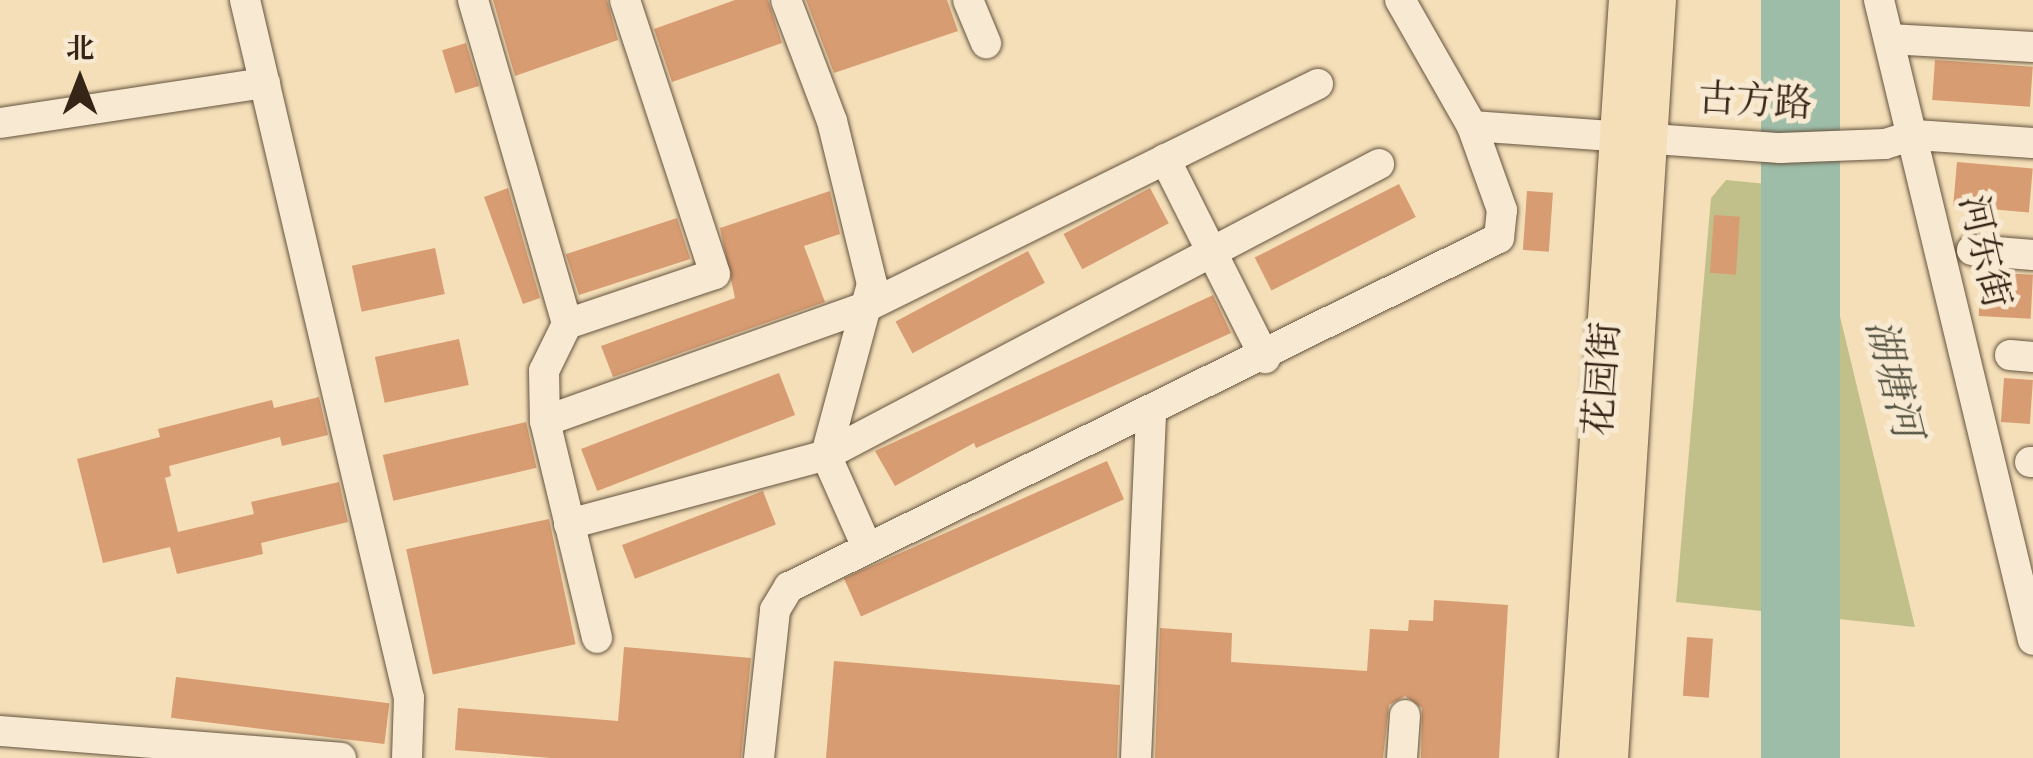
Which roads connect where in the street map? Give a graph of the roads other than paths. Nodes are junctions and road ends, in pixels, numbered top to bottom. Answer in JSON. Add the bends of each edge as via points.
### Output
{"nodes":[{"id":1,"x":245,"y":0,"type":"edge"},
{"id":2,"x":473,"y":0,"type":"edge"},
{"id":3,"x":625,"y":0,"type":"edge"},
{"id":4,"x":786,"y":0,"type":"edge"},
{"id":5,"x":968,"y":0,"type":"edge"},
{"id":6,"x":1400,"y":0,"type":"edge"},
{"id":7,"x":1628,"y":0,"type":"edge"},
{"id":8,"x":1657,"y":0,"type":"edge"},
{"id":9,"x":1879,"y":0,"type":"edge"},
{"id":10,"x":1890,"y":40,"type":"junction"},
{"id":11,"x":986,"y":43,"type":"dead end"},
{"id":12,"x":2033,"y":47,"type":"edge"},
{"id":13,"x":265,"y":83,"type":"junction"},
{"id":14,"x":1318,"y":84,"type":"dead end"},
{"id":15,"x":0,"y":123,"type":"edge"},
{"id":16,"x":1472,"y":126,"type":"junction"},
{"id":17,"x":1915,"y":135,"type":"junction"},
{"id":18,"x":1637,"y":136,"type":"junction"},
{"id":19,"x":2033,"y":143,"type":"edge"},
{"id":20,"x":1166,"y":159,"type":"junction"},
{"id":21,"x":1378,"y":164,"type":"dead end"},
{"id":22,"x":1972,"y":250,"type":"dead end"},
{"id":23,"x":1212,"y":252,"type":"junction"},
{"id":24,"x":2033,"y":254,"type":"edge"},
{"id":25,"x":866,"y":308,"type":"junction"},
{"id":26,"x":567,"y":324,"type":"junction"},
{"id":27,"x":1265,"y":358,"type":"junction"},
{"id":28,"x":1151,"y":412,"type":"junction"},
{"id":29,"x":545,"y":421,"type":"junction"},
{"id":30,"x":826,"y":455,"type":"junction"},
{"id":31,"x":570,"y":524,"type":"junction"},
{"id":32,"x":866,"y":545,"type":"junction"},
{"id":33,"x":596,"y":638,"type":"dead end"},
{"id":34,"x":2033,"y":640,"type":"edge"},
{"id":35,"x":1405,"y":715,"type":"dead end"},
{"id":36,"x":0,"y":732,"type":"edge"},
{"id":37,"x":341,"y":758,"type":"edge"},
{"id":38,"x":406,"y":758,"type":"edge"},
{"id":39,"x":759,"y":758,"type":"edge"},
{"id":40,"x":1136,"y":758,"type":"edge"},
{"id":41,"x":1402,"y":758,"type":"edge"},
{"id":42,"x":1578,"y":758,"type":"edge"},
{"id":43,"x":1609,"y":758,"type":"edge"}],
"edges":[{"from":1,"to":13,"type":"street"},
{"from":2,"to":26,"type":"street"},
{"from":3,"to":26,"type":"street","via":[[715,274]]},
{"from":4,"to":25,"type":"street","via":[[832,121],[872,284]]},
{"from":5,"to":11,"type":"street"},
{"from":6,"to":16,"type":"street"},
{"from":7,"to":18,"type":"main road","name":"花园街"},
{"from":8,"to":18,"type":"main road","name":"花园街"},
{"from":9,"to":10,"type":"street","name":"河东街"},
{"from":10,"to":12,"type":"street"},
{"from":10,"to":17,"type":"street","name":"河东街"},
{"from":13,"to":15,"type":"street"},
{"from":13,"to":38,"type":"street","via":[[410,698]]},
{"from":14,"to":20,"type":"street"},
{"from":16,"to":18,"type":"street","name":"古方路"},
{"from":16,"to":27,"type":"street","via":[[1502,210],[1499,238]]},
{"from":17,"to":18,"type":"street","name":"古方路","via":[[1885,144],[1780,148]]},
{"from":17,"to":19,"type":"street","name":"古方路"},
{"from":17,"to":34,"type":"street","name":"河东街"},
{"from":18,"to":42,"type":"main road","name":"花园街"},
{"from":18,"to":43,"type":"main road","name":"花园街"},
{"from":20,"to":23,"type":"street"},
{"from":20,"to":25,"type":"street"},
{"from":21,"to":23,"type":"street"},
{"from":22,"to":24,"type":"street"},
{"from":23,"to":27,"type":"street"},
{"from":23,"to":30,"type":"street"},
{"from":25,"to":29,"type":"street"},
{"from":25,"to":30,"type":"street"},
{"from":26,"to":29,"type":"street","via":[[544,371]]},
{"from":27,"to":28,"type":"street"},
{"from":28,"to":32,"type":"street"},
{"from":28,"to":40,"type":"street"},
{"from":29,"to":31,"type":"street"},
{"from":30,"to":31,"type":"street"},
{"from":30,"to":32,"type":"street"},
{"from":31,"to":33,"type":"street"},
{"from":32,"to":39,"type":"street","via":[[789,587],[774,610]]},
{"from":35,"to":41,"type":"street"},
{"from":36,"to":37,"type":"street"}]}
